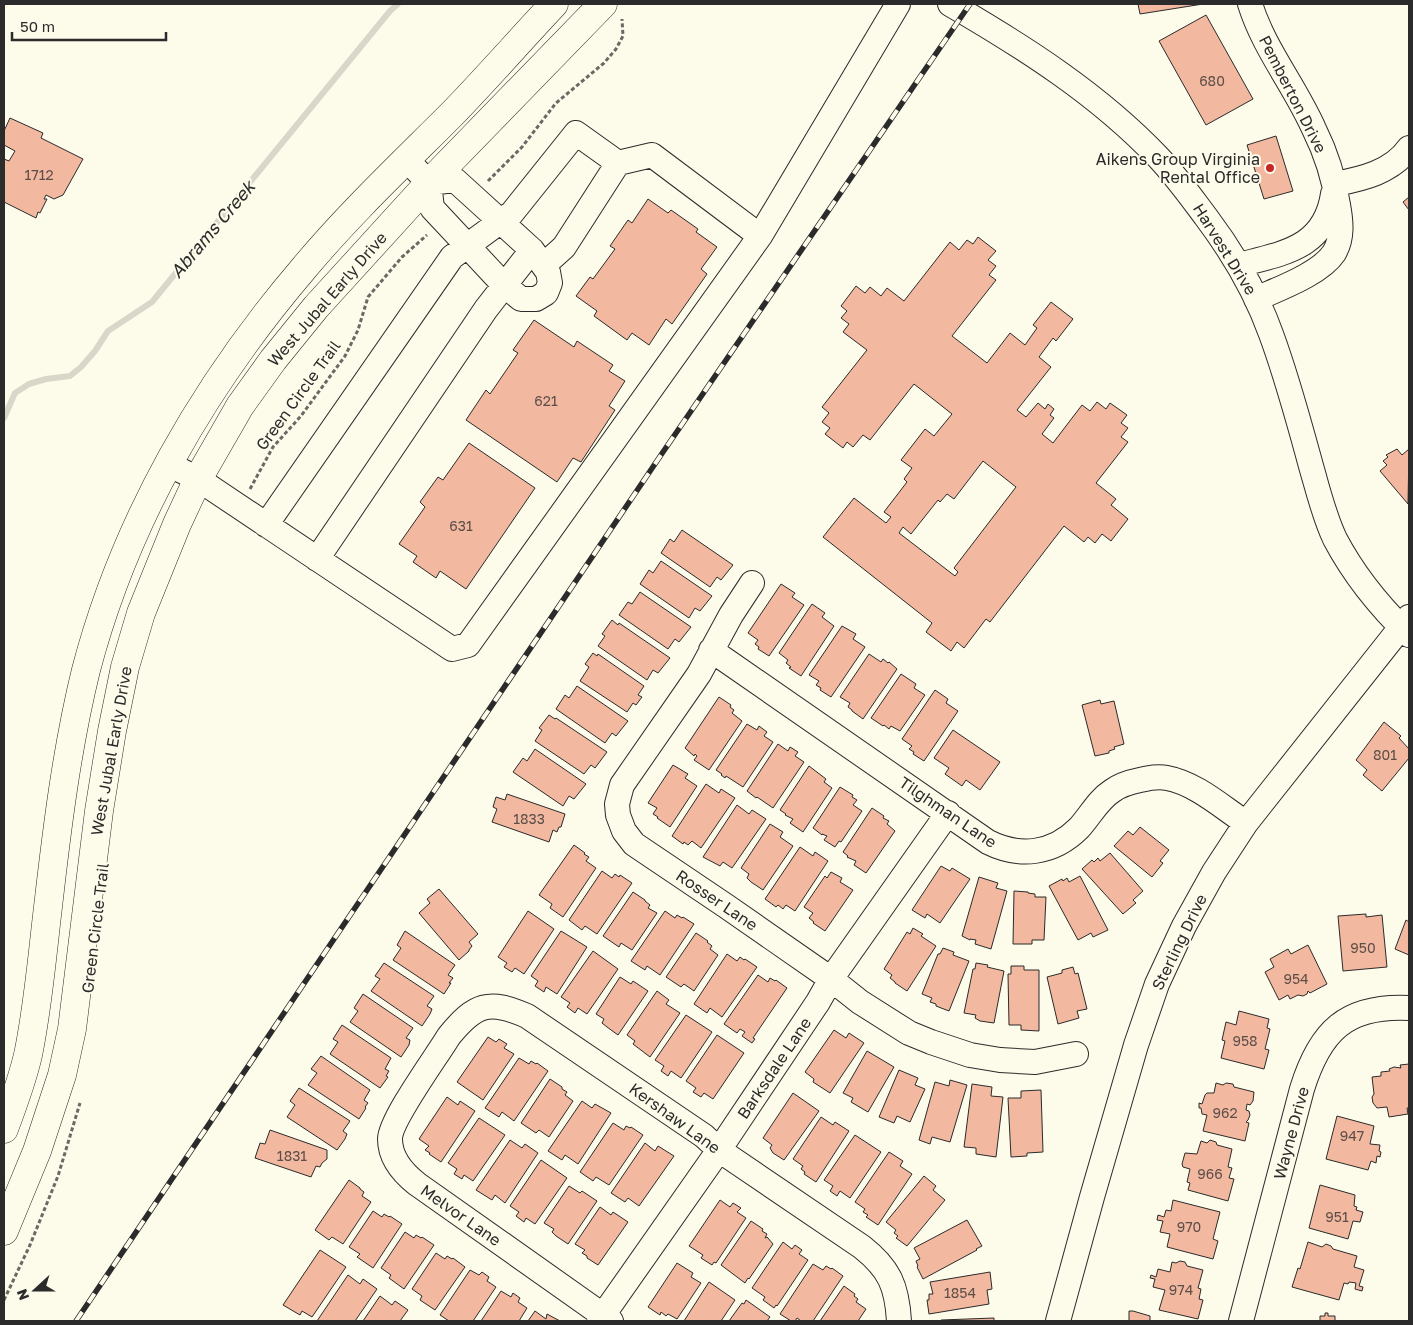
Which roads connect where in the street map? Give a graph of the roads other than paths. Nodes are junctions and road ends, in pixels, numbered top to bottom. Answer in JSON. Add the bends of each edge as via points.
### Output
{"nodes":[{"id":1,"x":554,"y":4,"type":"edge"},
{"id":2,"x":898,"y":4,"type":"edge"},
{"id":3,"x":950,"y":4,"type":"edge"},
{"id":4,"x":1250,"y":4,"type":"edge"},
{"id":5,"x":613,"y":10,"type":"edge"},
{"id":6,"x":1409,"y":148,"type":"edge"},
{"id":7,"x":406,"y":159,"type":"junction"},
{"id":8,"x":618,"y":163,"type":"junction"},
{"id":9,"x":429,"y":182,"type":"junction"},
{"id":10,"x":1335,"y":184,"type":"junction"},
{"id":11,"x":501,"y":221,"type":"junction"},
{"id":12,"x":760,"y":236,"type":"junction"},
{"id":13,"x":467,"y":245,"type":"junction"},
{"id":14,"x":538,"y":257,"type":"junction"},
{"id":15,"x":1239,"y":265,"type":"junction"},
{"id":16,"x":504,"y":285,"type":"junction"},
{"id":17,"x":1256,"y":299,"type":"junction"},
{"id":18,"x":168,"y":464,"type":"junction"},
{"id":19,"x":198,"y":479,"type":"junction"},
{"id":20,"x":266,"y":525,"type":"junction"},
{"id":21,"x":317,"y":559,"type":"junction"},
{"id":22,"x":752,"y":583,"type":"dead end"},
{"id":23,"x":1407,"y":627,"type":"edge"},
{"id":24,"x":711,"y":650,"type":"junction"},
{"id":25,"x":948,"y":813,"type":"junction"},
{"id":26,"x":1246,"y":823,"type":"junction"},
{"id":27,"x":831,"y":979,"type":"junction"},
{"id":28,"x":1409,"y":1008,"type":"edge"},
{"id":29,"x":1076,"y":1054,"type":"dead end"},
{"id":30,"x":425,"y":1073,"type":"joint"},
{"id":31,"x":4,"y":1129,"type":"edge"},
{"id":32,"x":719,"y":1150,"type":"junction"},
{"id":33,"x":4,"y":1231,"type":"edge"},
{"id":34,"x":604,"y":1319,"type":"edge"},
{"id":35,"x":899,"y":1321,"type":"edge"},
{"id":36,"x":1058,"y":1321,"type":"edge"},
{"id":37,"x":1240,"y":1321,"type":"edge"}],
"edges":[{"from":1,"to":7,"type":"main road","name":"West Jubal Early Drive"},
{"from":2,"to":12,"type":"street"},
{"from":3,"to":15,"type":"street","name":"Harvest Drive","via":[[1071,81],[1107,109],[1186,190]]},
{"from":4,"to":10,"type":"street","name":"Pemberton Drive","via":[[1264,39],[1314,127]]},
{"from":5,"to":9,"type":"main road","name":"West Jubal Early Drive"},
{"from":6,"to":10,"type":"street","via":[[1388,167]]},
{"from":7,"to":9,"type":"street"},
{"from":7,"to":18,"type":"main road","name":"West Jubal Early Drive","via":[[353,213],[265,315],[222,374]]},
{"from":8,"to":11,"type":"street","via":[[576,134],[512,213]]},
{"from":8,"to":12,"type":"street","via":[[652,155]]},
{"from":8,"to":14,"type":"street","via":[[564,247]]},
{"from":9,"to":11,"type":"street","via":[[455,180]]},
{"from":9,"to":13,"type":"street","via":[[432,208]]},
{"from":9,"to":19,"type":"main road","name":"West Jubal Early Drive","via":[[316,307],[273,360],[240,406]]},
{"from":10,"to":15,"type":"street","via":[[1328,217],[1309,240],[1277,255]]},
{"from":10,"to":17,"type":"street","name":"Pemberton Drive","via":[[1341,228],[1340,240],[1333,253],[1314,270]]},
{"from":11,"to":13,"type":"street"},
{"from":11,"to":14,"type":"street"},
{"from":12,"to":21,"type":"street","via":[[468,645],[452,649]]},
{"from":13,"to":16,"type":"street"},
{"from":13,"to":20,"type":"street","via":[[452,257]]},
{"from":14,"to":16,"type":"street"},
{"from":14,"to":16,"type":"street","via":[[548,272],[550,283],[546,293],[536,299],[521,299]]},
{"from":15,"to":17,"type":"street","name":"Harvest Drive"},
{"from":16,"to":21,"type":"street"},
{"from":17,"to":23,"type":"street","name":"Harvest Drive","via":[[1288,383],[1324,512],[1335,538],[1360,580]]},
{"from":18,"to":19,"type":"street"},
{"from":18,"to":31,"type":"main road","name":"West Jubal Early Drive","via":[[125,551],[87,668],[66,768],[40,983],[28,1054]]},
{"from":19,"to":20,"type":"street"},
{"from":19,"to":33,"type":"main road","name":"West Jubal Early Drive","via":[[142,613],[125,667],[100,802],[72,1029],[62,1075],[37,1151]]},
{"from":20,"to":21,"type":"street"},
{"from":22,"to":24,"type":"street","name":"Rosser Lane"},
{"from":23,"to":26,"type":"street","name":"Sterling Drive"},
{"from":24,"to":25,"type":"street","name":"Tilghman Lane"},
{"from":24,"to":27,"type":"street","name":"Rosser Lane","via":[[699,674],[622,785],[617,804],[620,823],[639,848]]},
{"from":25,"to":26,"type":"street","name":"Tilghman Lane","via":[[988,842],[1014,851],[1030,852],[1048,848],[1072,834],[1119,786],[1164,777],[1187,784]]},
{"from":25,"to":27,"type":"street","name":"Barksdale Lane"},
{"from":26,"to":36,"type":"street","name":"Sterling Drive","via":[[1184,926],[1158,984],[1132,1058]]},
{"from":27,"to":29,"type":"street","name":"Rosser Lane","via":[[909,1033],[962,1052],[1023,1062]]},
{"from":27,"to":32,"type":"street","name":"Barksdale Lane"},
{"from":28,"to":37,"type":"street","name":"Wayne Drive","via":[[1369,1010],[1351,1018],[1337,1026],[1316,1052],[1302,1089]]},
{"from":30,"to":32,"type":"street","name":"Kershaw Lane","via":[[449,1036],[467,1016],[488,1006],[510,1008],[527,1016],[656,1103]]},
{"from":30,"to":34,"type":"street","name":"Melvor Lane","via":[[390,1133],[391,1148],[400,1168],[416,1184]]},
{"from":32,"to":34,"type":"street","name":"Barksdale Lane"},
{"from":32,"to":35,"type":"street","name":"Kershaw Lane","via":[[870,1253],[895,1288]]}]}
